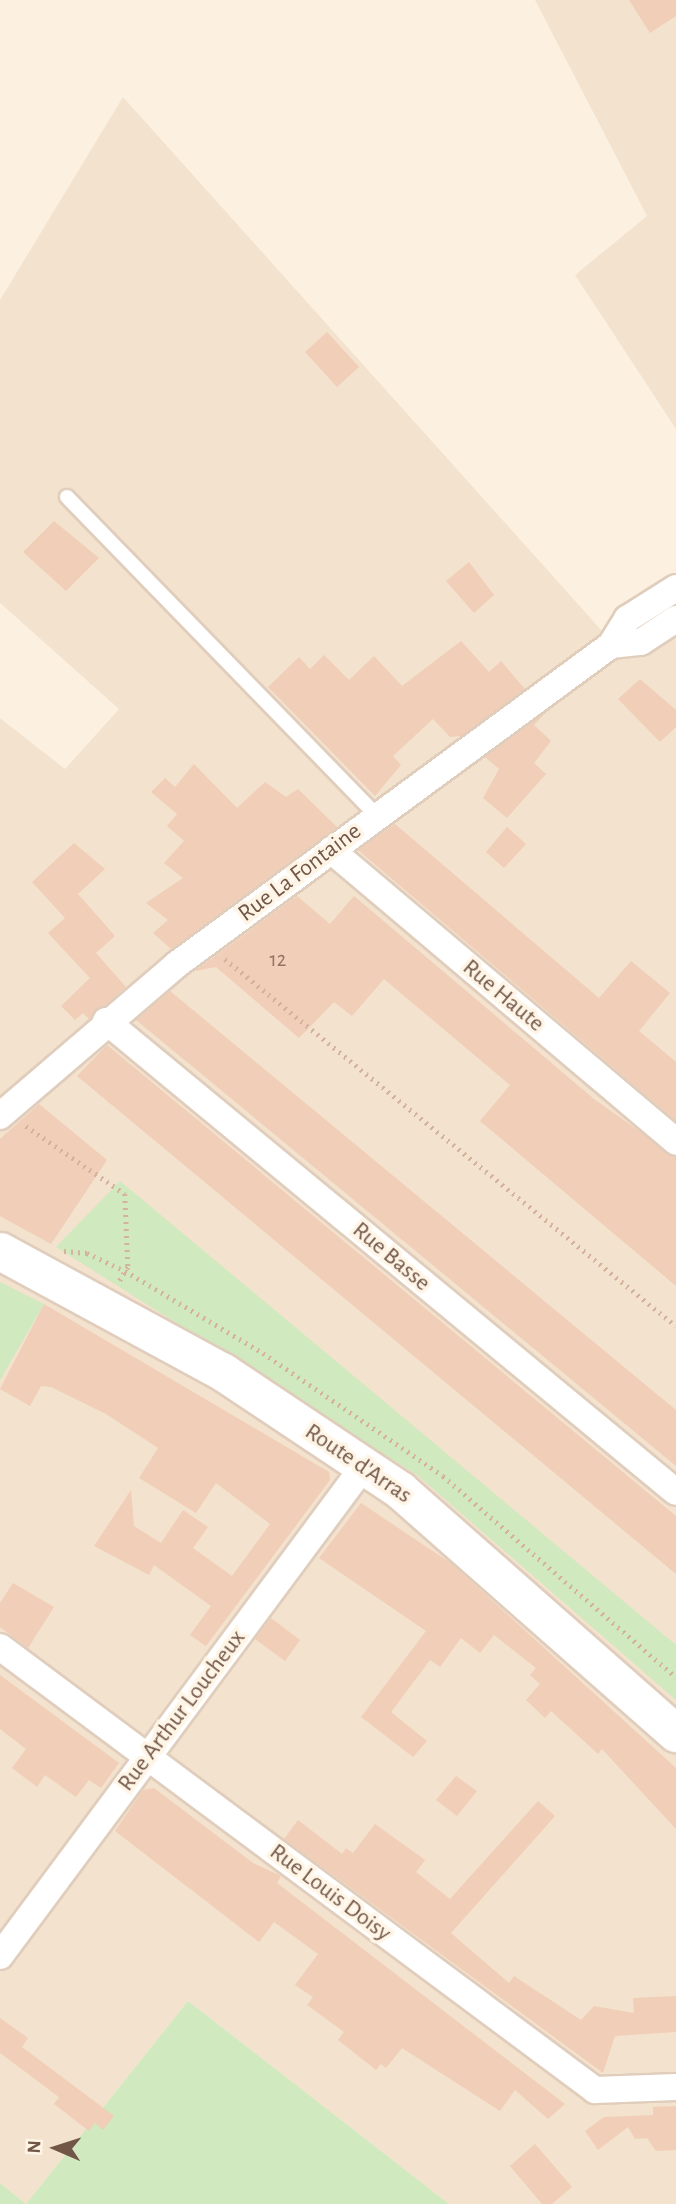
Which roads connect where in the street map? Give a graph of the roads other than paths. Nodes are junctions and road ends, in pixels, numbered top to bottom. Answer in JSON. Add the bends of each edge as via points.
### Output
{"nodes":[{"id":1,"x":67,"y":497,"type":"dead end"},
{"id":2,"x":673,"y":604,"type":"edge"},
{"id":3,"x":377,"y":816,"type":"junction"},
{"id":4,"x":331,"y":850,"type":"junction"},
{"id":5,"x":106,"y":1021,"type":"junction"},
{"id":6,"x":3,"y":1114,"type":"edge"},
{"id":7,"x":676,"y":1142,"type":"edge"},
{"id":8,"x":0,"y":1251,"type":"edge"},
{"id":9,"x":364,"y":1466,"type":"junction"},
{"id":10,"x":676,"y":1492,"type":"edge"},
{"id":11,"x":0,"y":1647,"type":"edge"},
{"id":12,"x":676,"y":1733,"type":"edge"},
{"id":13,"x":146,"y":1758,"type":"junction"},
{"id":14,"x":0,"y":1956,"type":"edge"},
{"id":15,"x":676,"y":2087,"type":"edge"}],
"edges":[{"from":1,"to":3,"type":"lane"},
{"from":2,"to":3,"type":"street","name":"Rue La Fontaine","via":[[641,642],[611,645]]},
{"from":3,"to":4,"type":"street","name":"Rue La Fontaine"},
{"from":4,"to":5,"type":"street","name":"Rue La Fontaine"},
{"from":4,"to":7,"type":"street","name":"Rue Haute"},
{"from":5,"to":6,"type":"street","name":"Rue La Fontaine"},
{"from":5,"to":10,"type":"street","name":"Rue Basse"},
{"from":8,"to":9,"type":"main road","name":"Route d'Arras","via":[[223,1372]]},
{"from":9,"to":12,"type":"main road","name":"Route d'Arras","via":[[508,1579]]},
{"from":9,"to":13,"type":"street","name":"Rue Arthur Loucheux"},
{"from":11,"to":13,"type":"street","name":"Rue Louis Doisy"},
{"from":13,"to":14,"type":"street","name":"Rue Arthur Loucheux"},
{"from":13,"to":15,"type":"street","name":"Rue Louis Doisy","via":[[595,2090]]}]}
